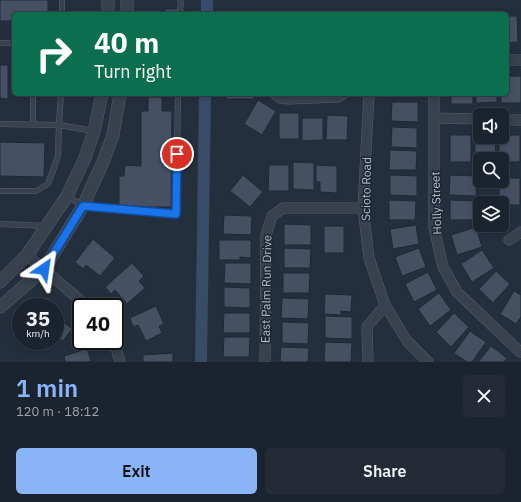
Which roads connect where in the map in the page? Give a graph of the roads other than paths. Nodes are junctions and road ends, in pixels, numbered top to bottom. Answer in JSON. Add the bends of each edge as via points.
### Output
{"nodes":[{"id":1,"x":62,"y":0,"type":"edge"},
{"id":2,"x":108,"y":0,"type":"edge"},
{"id":3,"x":127,"y":0,"type":"edge"},
{"id":4,"x":180,"y":0,"type":"edge"},
{"id":5,"x":180,"y":9,"type":"dead end"},
{"id":6,"x":62,"y":12,"type":"edge"},
{"id":7,"x":108,"y":12,"type":"edge"},
{"id":8,"x":127,"y":12,"type":"edge"},
{"id":9,"x":0,"y":43,"type":"edge"},
{"id":10,"x":12,"y":43,"type":"edge"},
{"id":11,"x":509,"y":60,"type":"edge"},
{"id":12,"x":521,"y":60,"type":"edge"},
{"id":13,"x":34,"y":96,"type":"edge"},
{"id":14,"x":61,"y":96,"type":"edge"},
{"id":15,"x":102,"y":96,"type":"edge"},
{"id":16,"x":120,"y":96,"type":"edge"},
{"id":17,"x":178,"y":96,"type":"edge"},
{"id":18,"x":278,"y":96,"type":"edge"},
{"id":19,"x":340,"y":96,"type":"edge"},
{"id":20,"x":369,"y":96,"type":"edge"},
{"id":21,"x":434,"y":96,"type":"edge"},
{"id":22,"x":435,"y":118,"type":"junction"},
{"id":23,"x":473,"y":119,"type":"edge"},
{"id":24,"x":509,"y":120,"type":"edge"},
{"id":25,"x":521,"y":120,"type":"edge"},
{"id":26,"x":0,"y":124,"type":"edge"},
{"id":27,"x":33,"y":124,"type":"junction"},
{"id":28,"x":60,"y":124,"type":"junction"},
{"id":29,"x":94,"y":131,"type":"junction"},
{"id":30,"x":0,"y":191,"type":"edge"},
{"id":31,"x":67,"y":196,"type":"junction"},
{"id":32,"x":83,"y":206,"type":"junction"},
{"id":33,"x":363,"y":208,"type":"junction"},
{"id":34,"x":0,"y":224,"type":"edge"},
{"id":35,"x":47,"y":226,"type":"junction"},
{"id":36,"x":521,"y":232,"type":"edge"},
{"id":37,"x":509,"y":240,"type":"dead end"},
{"id":38,"x":28,"y":255,"type":"junction"},
{"id":39,"x":44,"y":269,"type":"junction"},
{"id":40,"x":0,"y":282,"type":"edge"},
{"id":41,"x":78,"y":298,"type":"edge"},
{"id":42,"x":385,"y":304,"type":"junction"},
{"id":43,"x":0,"y":307,"type":"edge"},
{"id":44,"x":117,"y":350,"type":"edge"},
{"id":45,"x":521,"y":352,"type":"edge"},
{"id":46,"x":120,"y":362,"type":"edge"},
{"id":47,"x":265,"y":362,"type":"edge"},
{"id":48,"x":368,"y":362,"type":"edge"},
{"id":49,"x":428,"y":362,"type":"edge"}],
"edges":[{"from":1,"to":6,"type":"lane"},
{"from":2,"to":7,"type":"street"},
{"from":3,"to":8,"type":"street"},
{"from":4,"to":5,"type":"lane"},
{"from":9,"to":10,"type":"lane"},
{"from":11,"to":12,"type":"street"},
{"from":13,"to":27,"type":"lane"},
{"from":14,"to":28,"type":"lane"},
{"from":15,"to":29,"type":"street"},
{"from":16,"to":32,"type":"street","via":[[113,135]]},
{"from":17,"to":32,"type":"lane","via":[[176,214]]},
{"from":18,"to":19,"type":"street","via":[[289,99]]},
{"from":20,"to":33,"type":"street","name":"Scioto Road"},
{"from":21,"to":22,"type":"street","name":"Holly Street"},
{"from":22,"to":23,"type":"street"},
{"from":22,"to":45,"type":"street","name":"Holly Street","via":[[434,228],[443,267],[457,292]]},
{"from":24,"to":25,"type":"street"},
{"from":26,"to":27,"type":"lane"},
{"from":27,"to":28,"type":"lane"},
{"from":28,"to":29,"type":"lane"},
{"from":28,"to":30,"type":"lane","via":[[58,156],[48,184],[36,191]]},
{"from":29,"to":31,"type":"street","via":[[85,158]]},
{"from":31,"to":32,"type":"lane"},
{"from":31,"to":35,"type":"street"},
{"from":32,"to":39,"type":"street"},
{"from":33,"to":42,"type":"street","name":"Scioto Road","via":[[369,258]]},
{"from":33,"to":47,"type":"street","name":"East Palm Run Drive","via":[[283,208],[272,216],[266,236]]},
{"from":34,"to":35,"type":"lane"},
{"from":35,"to":38,"type":"street"},
{"from":36,"to":37,"type":"street"},
{"from":38,"to":39,"type":"street"},
{"from":38,"to":40,"type":"street"},
{"from":39,"to":41,"type":"street"},
{"from":39,"to":43,"type":"street"},
{"from":42,"to":48,"type":"street","via":[[367,327]]},
{"from":42,"to":49,"type":"street","name":"Scioto Road","via":[[407,341]]},
{"from":44,"to":46,"type":"street"}]}
